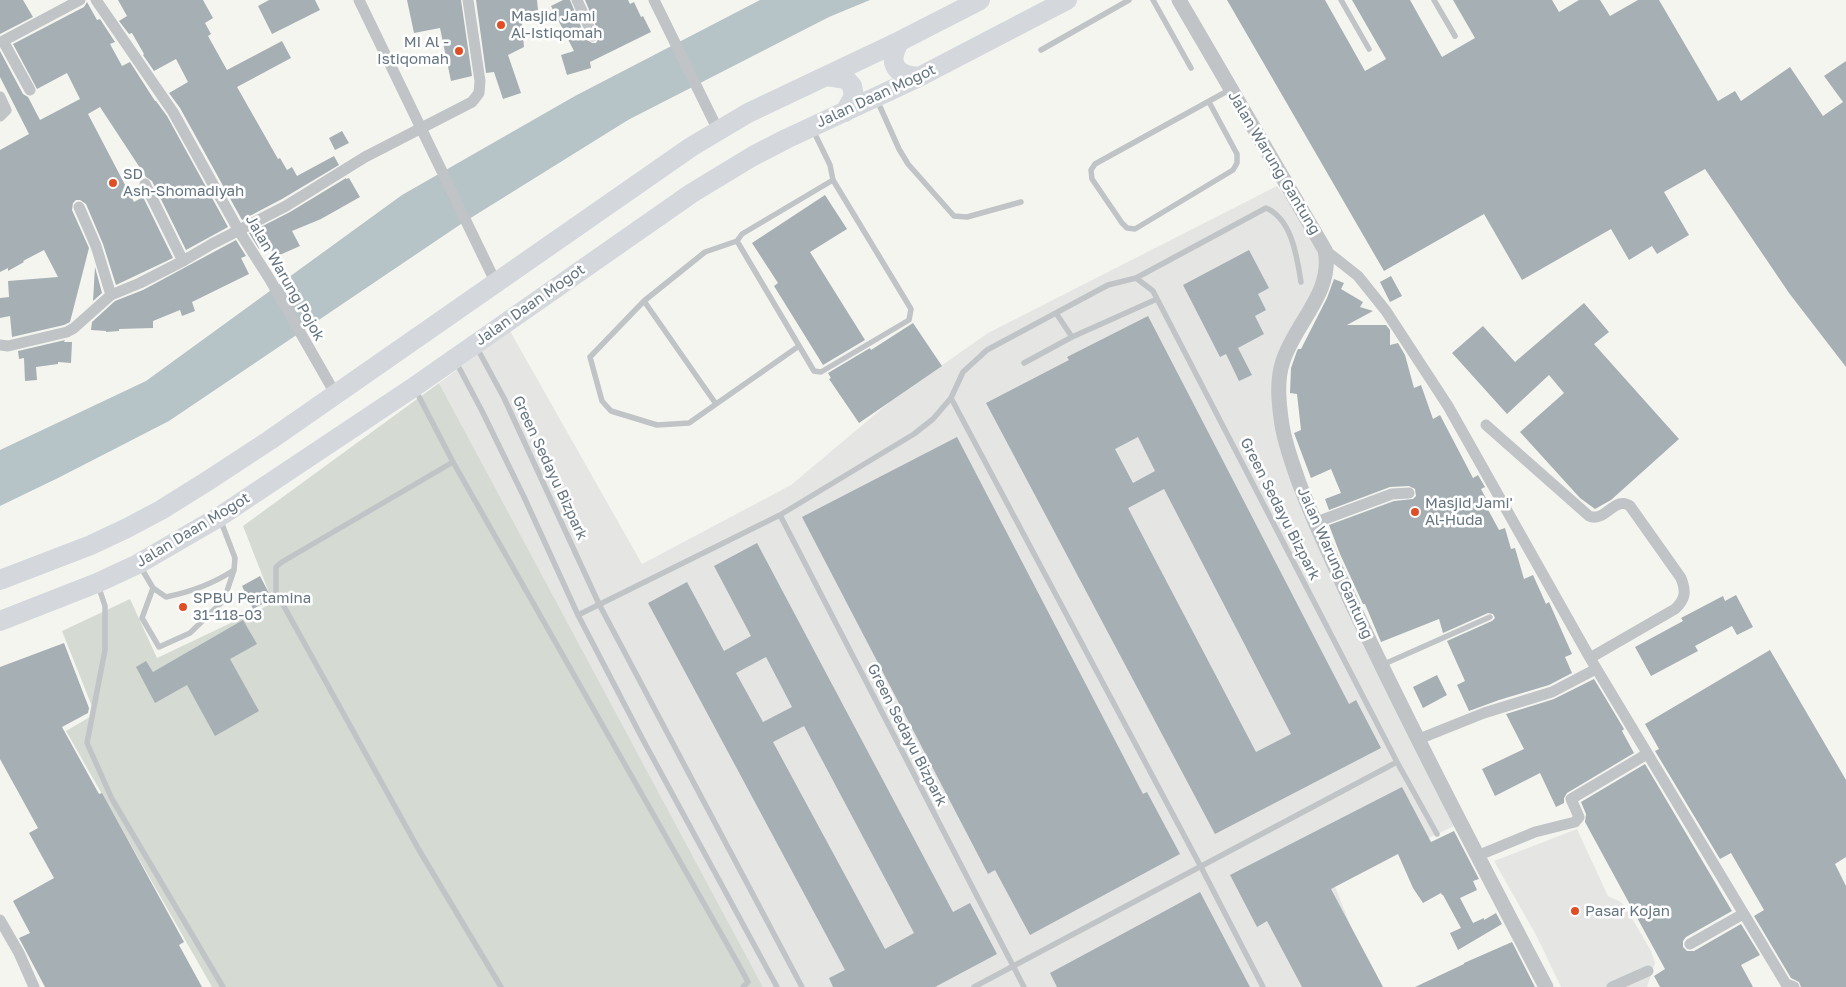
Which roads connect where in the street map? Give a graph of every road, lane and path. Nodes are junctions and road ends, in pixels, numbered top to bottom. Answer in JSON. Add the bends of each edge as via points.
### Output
{"nodes":[{"id":1,"x":80,"y":0,"type":"edge"},
{"id":2,"x":96,"y":0,"type":"edge"},
{"id":3,"x":359,"y":0,"type":"edge"},
{"id":4,"x":468,"y":0,"type":"edge"},
{"id":5,"x":577,"y":0,"type":"edge"},
{"id":6,"x":980,"y":0,"type":"edge"},
{"id":7,"x":1067,"y":0,"type":"edge"},
{"id":8,"x":1129,"y":0,"type":"edge"},
{"id":9,"x":1153,"y":0,"type":"edge"},
{"id":10,"x":1179,"y":0,"type":"edge"},
{"id":11,"x":1341,"y":0,"type":"edge"},
{"id":12,"x":1434,"y":0,"type":"edge"},
{"id":13,"x":656,"y":4,"type":"edge"},
{"id":14,"x":594,"y":36,"type":"dead end"},
{"id":15,"x":1455,"y":36,"type":"dead end"},
{"id":16,"x":900,"y":41,"type":"junction"},
{"id":17,"x":2,"y":42,"type":"edge"},
{"id":18,"x":1369,"y":49,"type":"dead end"},
{"id":19,"x":1041,"y":50,"type":"dead end"},
{"id":20,"x":1191,"y":68,"type":"dead end"},
{"id":21,"x":827,"y":76,"type":"junction"},
{"id":22,"x":919,"y":77,"type":"junction"},
{"id":23,"x":1231,"y":89,"type":"junction"},
{"id":24,"x":30,"y":90,"type":"dead end"},
{"id":25,"x":0,"y":97,"type":"edge"},
{"id":26,"x":877,"y":98,"type":"junction"},
{"id":27,"x":1209,"y":102,"type":"junction"},
{"id":28,"x":845,"y":112,"type":"junction"},
{"id":29,"x":0,"y":116,"type":"edge"},
{"id":30,"x":811,"y":127,"type":"junction"},
{"id":31,"x":420,"y":129,"type":"junction"},
{"id":32,"x":718,"y":130,"type":"junction"},
{"id":33,"x":833,"y":180,"type":"junction"},
{"id":34,"x":145,"y":184,"type":"dead end"},
{"id":35,"x":1021,"y":202,"type":"dead end"},
{"id":36,"x":79,"y":207,"type":"dead end"},
{"id":37,"x":239,"y":231,"type":"junction"},
{"id":38,"x":737,"y":241,"type":"junction"},
{"id":39,"x":1325,"y":250,"type":"junction"},
{"id":40,"x":183,"y":261,"type":"junction"},
{"id":41,"x":1136,"y":278,"type":"junction"},
{"id":42,"x":1301,"y":282,"type":"dead end"},
{"id":43,"x":496,"y":283,"type":"junction"},
{"id":44,"x":111,"y":295,"type":"junction"},
{"id":45,"x":1157,"y":299,"type":"junction"},
{"id":46,"x":644,"y":301,"type":"junction"},
{"id":47,"x":1056,"y":313,"type":"junction"},
{"id":48,"x":1072,"y":337,"type":"junction"},
{"id":49,"x":474,"y":344,"type":"junction"},
{"id":50,"x":0,"y":346,"type":"edge"},
{"id":51,"x":799,"y":346,"type":"junction"},
{"id":52,"x":454,"y":358,"type":"junction"},
{"id":53,"x":1024,"y":363,"type":"dead end"},
{"id":54,"x":414,"y":386,"type":"junction"},
{"id":55,"x":336,"y":395,"type":"junction"},
{"id":56,"x":951,"y":398,"type":"junction"},
{"id":57,"x":716,"y":404,"type":"junction"},
{"id":58,"x":1486,"y":425,"type":"dead end"},
{"id":59,"x":453,"y":462,"type":"junction"},
{"id":60,"x":1408,"y":493,"type":"dead end"},
{"id":61,"x":780,"y":515,"type":"junction"},
{"id":62,"x":219,"y":517,"type":"junction"},
{"id":63,"x":1314,"y":523,"type":"junction"},
{"id":64,"x":138,"y":564,"type":"junction"},
{"id":65,"x":234,"y":570,"type":"junction"},
{"id":66,"x":0,"y":580,"type":"edge"},
{"id":67,"x":97,"y":583,"type":"junction"},
{"id":68,"x":153,"y":588,"type":"junction"},
{"id":69,"x":600,"y":604,"type":"junction"},
{"id":70,"x":578,"y":615,"type":"junction"},
{"id":71,"x":1490,"y":617,"type":"dead end"},
{"id":72,"x":3,"y":618,"type":"edge"},
{"id":73,"x":1590,"y":658,"type":"junction"},
{"id":74,"x":1381,"y":665,"type":"junction"},
{"id":75,"x":1596,"y":669,"type":"junction"},
{"id":76,"x":1418,"y":739,"type":"junction"},
{"id":77,"x":1646,"y":754,"type":"junction"},
{"id":78,"x":1397,"y":762,"type":"junction"},
{"id":79,"x":1437,"y":834,"type":"dead end"},
{"id":80,"x":1477,"y":856,"type":"junction"},
{"id":81,"x":1201,"y":866,"type":"junction"},
{"id":82,"x":1742,"y":914,"type":"junction"},
{"id":83,"x":0,"y":920,"type":"edge"},
{"id":84,"x":1690,"y":944,"type":"dead end"},
{"id":85,"x":1013,"y":967,"type":"junction"},
{"id":86,"x":1648,"y":971,"type":"dead end"},
{"id":87,"x":34,"y":987,"type":"edge"},
{"id":88,"x":223,"y":987,"type":"edge"},
{"id":89,"x":501,"y":987,"type":"edge"},
{"id":90,"x":743,"y":987,"type":"edge"},
{"id":91,"x":777,"y":987,"type":"edge"},
{"id":92,"x":802,"y":987,"type":"edge"},
{"id":93,"x":974,"y":987,"type":"edge"},
{"id":94,"x":1024,"y":987,"type":"edge"},
{"id":95,"x":1263,"y":987,"type":"edge"},
{"id":96,"x":1546,"y":987,"type":"edge"},
{"id":97,"x":1612,"y":987,"type":"edge"},
{"id":98,"x":1794,"y":987,"type":"edge"}],
"edges":[{"from":1,"to":17,"type":"street"},
{"from":2,"to":37,"type":"street","name":"Jalan Warung Pojok","via":[[173,112]]},
{"from":3,"to":31,"type":"street"},
{"from":4,"to":31,"type":"street","via":[[479,93],[472,102]]},
{"from":5,"to":14,"type":"street"},
{"from":6,"to":16,"type":"highway"},
{"from":7,"to":22,"type":"highway","name":"Jalan Daan Mogot"},
{"from":8,"to":19,"type":"lane"},
{"from":9,"to":20,"type":"lane"},
{"from":10,"to":23,"type":"street","name":"Jalan Warung Gantung"},
{"from":11,"to":18,"type":"lane"},
{"from":12,"to":15,"type":"lane"},
{"from":13,"to":32,"type":"street"},
{"from":16,"to":21,"type":"highway"},
{"from":16,"to":22,"type":"highway","via":[[893,58],[895,67],[901,74]]},
{"from":17,"to":24,"type":"street"},
{"from":21,"to":28,"type":"highway","via":[[846,79],[852,86],[854,96]]},
{"from":21,"to":32,"type":"highway"},
{"from":22,"to":26,"type":"highway","name":"Jalan Daan Mogot"},
{"from":23,"to":27,"type":"lane"},
{"from":23,"to":39,"type":"street","name":"Jalan Warung Gantung"},
{"from":25,"to":29,"type":"street","via":[[6,110]]},
{"from":26,"to":28,"type":"highway","name":"Jalan Daan Mogot"},
{"from":26,"to":35,"type":"lane","via":[[908,164],[954,216],[967,217]]},
{"from":27,"to":27,"type":"lane","via":[[1237,154],[1238,163],[1233,170],[1135,229],[1127,228],[1092,179],[1091,170],[1095,164]]},
{"from":28,"to":30,"type":"highway","name":"Jalan Daan Mogot"},
{"from":30,"to":33,"type":"lane","via":[[830,165]]},
{"from":30,"to":49,"type":"highway","name":"Jalan Daan Mogot","via":[[753,156],[692,193]]},
{"from":31,"to":37,"type":"street","via":[[365,157]]},
{"from":31,"to":43,"type":"street"},
{"from":32,"to":43,"type":"highway"},
{"from":33,"to":38,"type":"lane","via":[[742,234]]},
{"from":33,"to":51,"type":"lane","via":[[911,310],[909,320],[821,372],[814,371]]},
{"from":34,"to":40,"type":"street"},
{"from":36,"to":44,"type":"street","via":[[96,246]]},
{"from":37,"to":40,"type":"street"},
{"from":37,"to":55,"type":"street","name":"Jalan Warung Pojok"},
{"from":38,"to":46,"type":"lane","via":[[705,252]]},
{"from":38,"to":51,"type":"lane"},
{"from":39,"to":63,"type":"street","name":"Jalan Warung Gantung","via":[[1328,262],[1321,290],[1288,348],[1279,383],[1284,435]]},
{"from":39,"to":73,"type":"street","via":[[1358,276],[1386,310],[1448,406]]},
{"from":40,"to":44,"type":"street"},
{"from":41,"to":42,"type":"lane","via":[[1266,208],[1275,211],[1285,225],[1296,253]]},
{"from":41,"to":45,"type":"lane","name":"Green Sedayu Bizpark","via":[[1153,291]]},
{"from":41,"to":47,"type":"lane","via":[[1108,286]]},
{"from":43,"to":55,"type":"highway"},
{"from":44,"to":50,"type":"street","via":[[66,332]]},
{"from":45,"to":48,"type":"lane"},
{"from":45,"to":78,"type":"lane","name":"Green Sedayu Bizpark"},
{"from":46,"to":57,"type":"lane"},
{"from":46,"to":57,"type":"lane","via":[[590,357],[602,401],[611,410],[657,425],[689,423]]},
{"from":47,"to":48,"type":"lane"},
{"from":47,"to":56,"type":"lane","via":[[987,350],[963,372]]},
{"from":48,"to":53,"type":"lane"},
{"from":49,"to":52,"type":"highway","name":"Jalan Daan Mogot"},
{"from":49,"to":69,"type":"lane","name":"Green Sedayu Bizpark","via":[[504,398]]},
{"from":51,"to":57,"type":"lane"},
{"from":52,"to":54,"type":"highway","name":"Jalan Daan Mogot"},
{"from":52,"to":70,"type":"lane","via":[[524,497]]},
{"from":54,"to":59,"type":"lane"},
{"from":54,"to":62,"type":"highway","name":"Jalan Daan Mogot"},
{"from":55,"to":66,"type":"highway","via":[[161,510],[91,545]]},
{"from":56,"to":61,"type":"lane","via":[[914,434]]},
{"from":56,"to":81,"type":"lane"},
{"from":58,"to":73,"type":"street","via":[[1592,518],[1601,517],[1622,503],[1630,506],[1681,578],[1685,595],[1676,610]]},
{"from":59,"to":89,"type":"lane","via":[[282,562],[276,567],[276,592]]},
{"from":59,"to":90,"type":"lane","via":[[740,967],[748,982]]},
{"from":60,"to":63,"type":"street","via":[[1392,494]]},
{"from":61,"to":69,"type":"lane"},
{"from":61,"to":85,"type":"lane","name":"Green Sedayu Bizpark"},
{"from":62,"to":64,"type":"highway","name":"Jalan Daan Mogot"},
{"from":62,"to":65,"type":"lane","via":[[235,558]]},
{"from":63,"to":74,"type":"street","name":"Jalan Warung Gantung"},
{"from":64,"to":67,"type":"highway","name":"Jalan Daan Mogot"},
{"from":64,"to":68,"type":"lane"},
{"from":65,"to":68,"type":"lane","via":[[220,580],[166,597]]},
{"from":65,"to":68,"type":"lane","via":[[224,600],[190,633],[159,647],[142,618]]},
{"from":67,"to":72,"type":"highway","name":"Jalan Daan Mogot"},
{"from":67,"to":88,"type":"lane","via":[[105,606],[106,650],[87,743],[112,799]]},
{"from":69,"to":70,"type":"lane"},
{"from":69,"to":92,"type":"lane","name":"Green Sedayu Bizpark"},
{"from":70,"to":91,"type":"lane"},
{"from":71,"to":74,"type":"lane"},
{"from":73,"to":75,"type":"street"},
{"from":74,"to":76,"type":"street","name":"Jalan Warung Gantung"},
{"from":75,"to":76,"type":"street","via":[[1552,692],[1484,713]]},
{"from":75,"to":77,"type":"street"},
{"from":76,"to":80,"type":"street","name":"Jalan Warung Gantung"},
{"from":77,"to":80,"type":"street","via":[[1571,799],[1579,817],[1575,822],[1536,832]]},
{"from":77,"to":82,"type":"street"},
{"from":78,"to":79,"type":"lane","name":"Green Sedayu Bizpark"},
{"from":78,"to":81,"type":"lane"},
{"from":80,"to":96,"type":"street","name":"Jalan Warung Gantung"},
{"from":81,"to":85,"type":"lane"},
{"from":81,"to":95,"type":"lane"},
{"from":82,"to":84,"type":"street"},
{"from":82,"to":98,"type":"street","via":[[1786,984]]},
{"from":83,"to":87,"type":"street"},
{"from":85,"to":93,"type":"lane"},
{"from":85,"to":94,"type":"lane","name":"Green Sedayu Bizpark"},
{"from":86,"to":97,"type":"street"}]}
